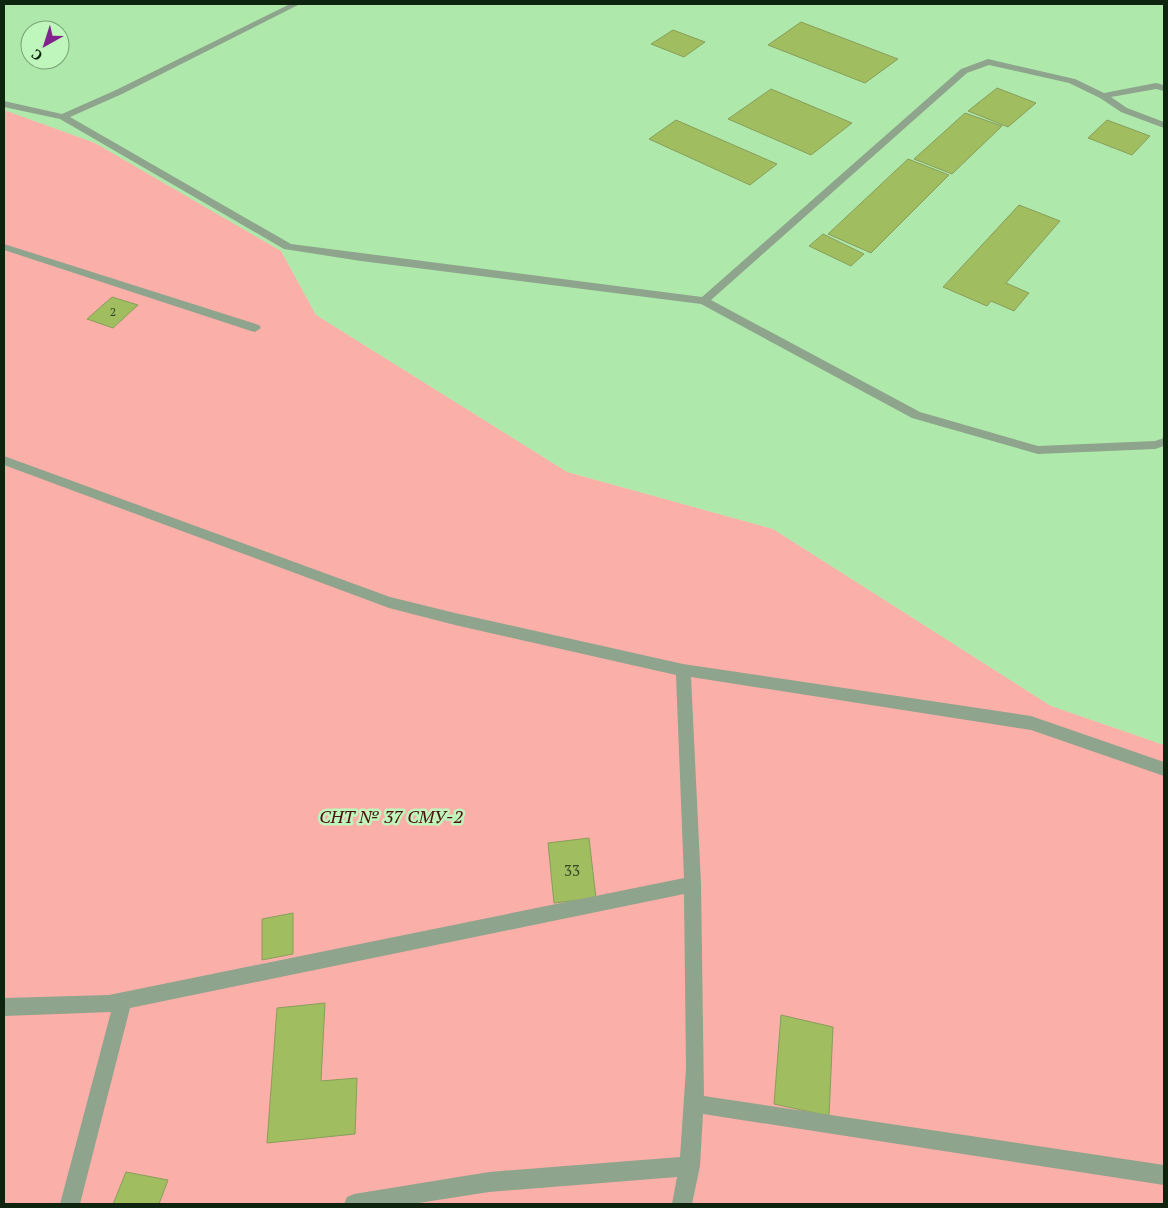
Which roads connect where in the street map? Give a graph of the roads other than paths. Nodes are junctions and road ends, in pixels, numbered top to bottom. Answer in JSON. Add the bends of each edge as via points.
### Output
{"nodes":[{"id":1,"x":296,"y":4,"type":"edge"},
{"id":2,"x":1164,"y":88,"type":"edge"},
{"id":3,"x":1103,"y":96,"type":"junction"},
{"id":4,"x":4,"y":104,"type":"edge"},
{"id":5,"x":63,"y":117,"type":"junction"},
{"id":6,"x":1164,"y":125,"type":"edge"},
{"id":7,"x":4,"y":247,"type":"edge"},
{"id":8,"x":704,"y":301,"type":"junction"},
{"id":9,"x":255,"y":328,"type":"dead end"},
{"id":10,"x":1164,"y":442,"type":"edge"},
{"id":11,"x":4,"y":460,"type":"edge"},
{"id":12,"x":683,"y":670,"type":"junction"},
{"id":13,"x":1164,"y":769,"type":"edge"},
{"id":14,"x":693,"y":884,"type":"junction"},
{"id":15,"x":124,"y":1001,"type":"junction"},
{"id":16,"x":4,"y":1007,"type":"edge"},
{"id":17,"x":696,"y":1104,"type":"junction"},
{"id":18,"x":690,"y":1166,"type":"junction"},
{"id":19,"x":1164,"y":1175,"type":"edge"},
{"id":20,"x":70,"y":1204,"type":"edge"},
{"id":21,"x":354,"y":1204,"type":"edge"},
{"id":22,"x":682,"y":1204,"type":"edge"}],
"edges":[{"from":1,"to":5,"type":"lane"},
{"from":2,"to":3,"type":"lane","via":[[1156,86]]},
{"from":3,"to":6,"type":"lane","via":[[1124,110]]},
{"from":3,"to":8,"type":"lane","via":[[1072,81],[988,62],[964,71]]},
{"from":4,"to":5,"type":"lane"},
{"from":5,"to":8,"type":"lane","via":[[288,247]]},
{"from":7,"to":9,"type":"lane"},
{"from":8,"to":10,"type":"lane","via":[[916,415],[1038,450]]},
{"from":11,"to":12,"type":"lane","via":[[389,602]]},
{"from":12,"to":13,"type":"lane","via":[[1031,723]]},
{"from":12,"to":14,"type":"lane"},
{"from":14,"to":15,"type":"lane"},
{"from":14,"to":17,"type":"lane"},
{"from":15,"to":16,"type":"lane"},
{"from":15,"to":20,"type":"lane"},
{"from":17,"to":18,"type":"lane"},
{"from":17,"to":19,"type":"lane"},
{"from":18,"to":21,"type":"lane","via":[[489,1182]]},
{"from":18,"to":22,"type":"lane"}]}
